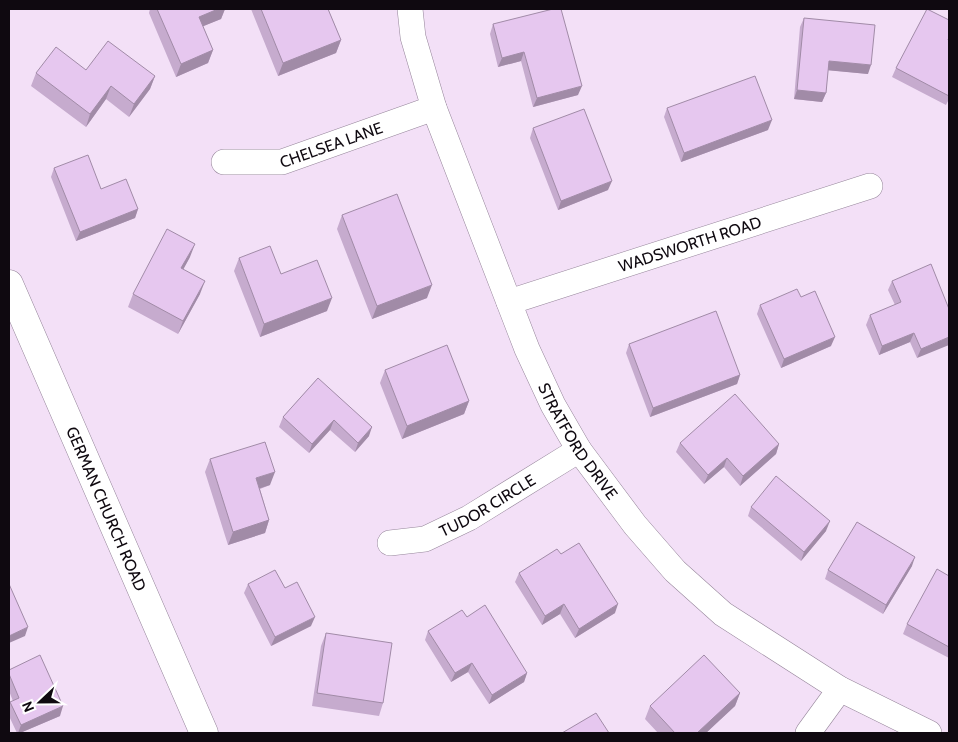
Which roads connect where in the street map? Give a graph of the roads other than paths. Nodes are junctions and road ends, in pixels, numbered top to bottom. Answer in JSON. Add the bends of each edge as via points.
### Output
{"nodes":[{"id":1,"x":410,"y":9,"type":"edge"},
{"id":2,"x":434,"y":108,"type":"junction"},
{"id":3,"x":224,"y":162,"type":"dead end"},
{"id":4,"x":870,"y":186,"type":"dead end"},
{"id":5,"x":9,"y":284,"type":"edge"},
{"id":6,"x":509,"y":302,"type":"junction"},
{"id":7,"x":579,"y":450,"type":"junction"},
{"id":8,"x":390,"y":542,"type":"dead end"},
{"id":9,"x":840,"y":689,"type":"junction"},
{"id":10,"x":204,"y":733,"type":"edge"},
{"id":11,"x":808,"y":733,"type":"edge"},
{"id":12,"x":929,"y":733,"type":"edge"}],
"edges":[{"from":1,"to":2,"type":"street","name":"STRATFORD DRIVE","via":[[414,37]]},
{"from":2,"to":3,"type":"street","name":"CHELSEA LANE","via":[[282,162]]},
{"from":2,"to":6,"type":"street","name":"STRATFORD DRIVE"},
{"from":4,"to":6,"type":"street","name":"WADSWORTH ROAD"},
{"from":5,"to":10,"type":"street","name":"GERMAN CHURCH ROAD"},
{"from":6,"to":7,"type":"street","name":"STRATFORD DRIVE","via":[[553,405]]},
{"from":7,"to":8,"type":"street","name":"TUDOR CIRCLE","via":[[469,518],[425,539]]},
{"from":7,"to":9,"type":"street","name":"STRATFORD DRIVE","via":[[634,525],[675,571],[723,614]]},
{"from":9,"to":11,"type":"street"},
{"from":9,"to":12,"type":"street","name":"STRATFORD DRIVE"}]}
